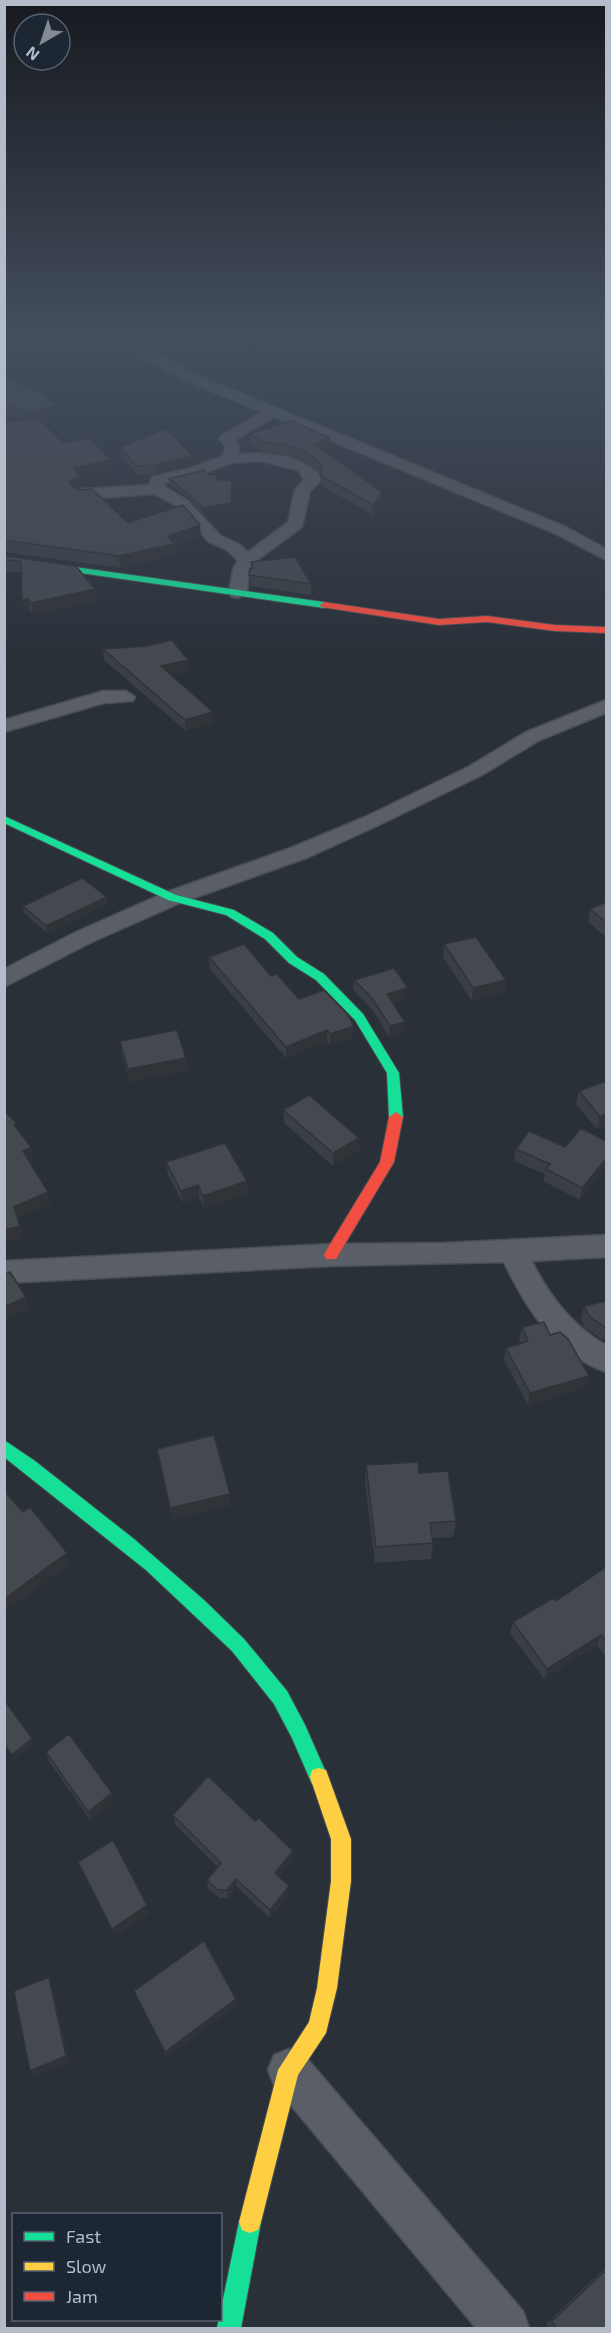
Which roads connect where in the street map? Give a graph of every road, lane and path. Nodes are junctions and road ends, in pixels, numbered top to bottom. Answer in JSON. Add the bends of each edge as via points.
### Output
{"nodes":[{"id":1,"x":229,"y":443,"type":"edge"},
{"id":2,"x":352,"y":443,"type":"edge"},
{"id":3,"x":229,"y":459,"type":"junction"},
{"id":4,"x":157,"y":489,"type":"junction"},
{"id":5,"x":81,"y":494,"type":"edge"},
{"id":6,"x":606,"y":555,"type":"edge"},
{"id":7,"x":4,"y":559,"type":"edge"},
{"id":8,"x":247,"y":560,"type":"junction"},
{"id":9,"x":238,"y":593,"type":"junction"},
{"id":10,"x":606,"y":630,"type":"edge"},
{"id":11,"x":126,"y":697,"type":"dead end"},
{"id":12,"x":606,"y":706,"type":"edge"},
{"id":13,"x":4,"y":726,"type":"edge"},
{"id":14,"x":4,"y":819,"type":"edge"},
{"id":15,"x":172,"y":898,"type":"junction"},
{"id":16,"x":4,"y":980,"type":"edge"},
{"id":17,"x":606,"y":1246,"type":"edge"},
{"id":18,"x":513,"y":1251,"type":"junction"},
{"id":19,"x":331,"y":1255,"type":"junction"},
{"id":20,"x":4,"y":1272,"type":"edge"},
{"id":21,"x":606,"y":1359,"type":"edge"},
{"id":22,"x":4,"y":1447,"type":"edge"},
{"id":23,"x":289,"y":2070,"type":"junction"},
{"id":24,"x":229,"y":2328,"type":"edge"},
{"id":25,"x":506,"y":2328,"type":"edge"}],
"edges":[{"from":1,"to":3,"type":"street","via":[[233,447]]},
{"from":2,"to":6,"type":"street","via":[[560,530]]},
{"from":3,"to":4,"type":"street","via":[[157,480]]},
{"from":3,"to":8,"type":"street","via":[[261,457],[303,467],[312,476],[312,482],[303,489],[296,524]]},
{"from":4,"to":5,"type":"street"},
{"from":4,"to":8,"type":"street","via":[[182,503],[215,540],[233,547]]},
{"from":7,"to":9,"type":"street"},
{"from":8,"to":9,"type":"street","via":[[241,569]]},
{"from":9,"to":10,"type":"street","via":[[439,622],[487,619]]},
{"from":11,"to":13,"type":"street","via":[[103,697]]},
{"from":12,"to":15,"type":"street","via":[[533,735],[476,771],[362,826]]},
{"from":14,"to":15,"type":"street"},
{"from":15,"to":16,"type":"street","via":[[84,937]]},
{"from":15,"to":19,"type":"street","via":[[230,912],[269,936],[286,955],[320,977],[359,1017],[393,1073],[396,1123],[387,1162]]},
{"from":17,"to":18,"type":"street"},
{"from":18,"to":19,"type":"street"},
{"from":18,"to":21,"type":"street","via":[[547,1313],[561,1328]]},
{"from":19,"to":20,"type":"street"},
{"from":22,"to":23,"type":"street","via":[[94,1516],[240,1646],[274,1688],[295,1723],[326,1792],[341,1839],[341,1881],[319,2026]]},
{"from":23,"to":24,"type":"street","via":[[254,2203]]},
{"from":23,"to":25,"type":"street"}]}
